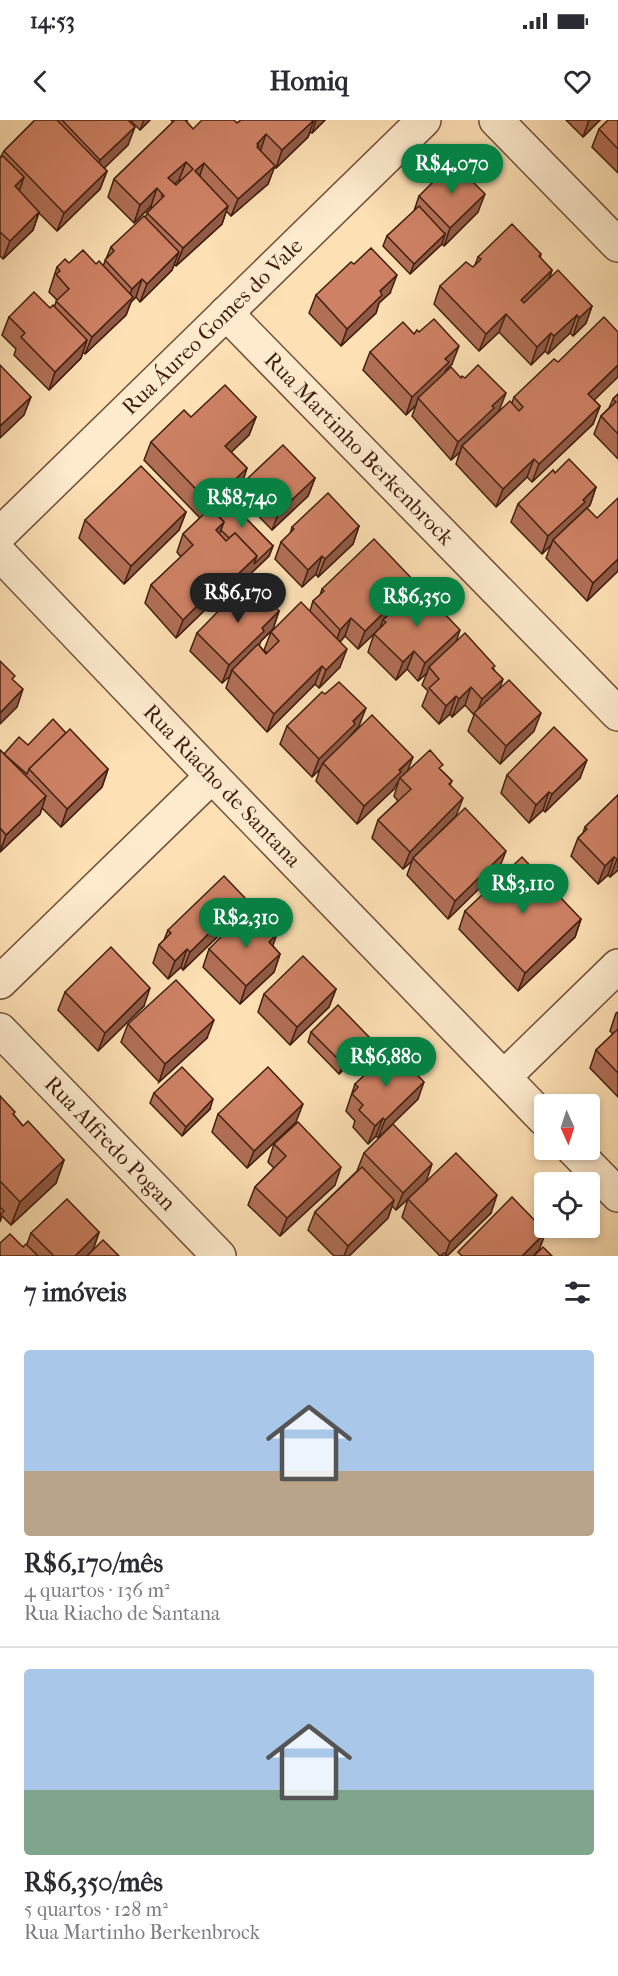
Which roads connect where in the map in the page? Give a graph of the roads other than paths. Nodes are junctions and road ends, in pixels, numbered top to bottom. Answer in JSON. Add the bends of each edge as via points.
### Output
{"nodes":[{"id":1,"x":424,"y":120,"type":"edge"},
{"id":2,"x":496,"y":120,"type":"edge"},
{"id":3,"x":618,"y":245,"type":"edge"},
{"id":4,"x":226,"y":313,"type":"junction"},
{"id":5,"x":0,"y":534,"type":"edge"},
{"id":6,"x":0,"y":555,"type":"edge"},
{"id":7,"x":618,"y":714,"type":"edge"},
{"id":8,"x":212,"y":776,"type":"junction"},
{"id":9,"x":618,"y":966,"type":"edge"},
{"id":10,"x":0,"y":982,"type":"edge"},
{"id":11,"x":0,"y":1030,"type":"edge"},
{"id":12,"x":504,"y":1077,"type":"junction"},
{"id":13,"x":534,"y":1108,"type":"edge"},
{"id":14,"x":584,"y":1160,"type":"edge"},
{"id":15,"x":618,"y":1195,"type":"edge"},
{"id":16,"x":219,"y":1256,"type":"edge"}],
"edges":[{"from":1,"to":4,"type":"street","name":"Rua Áureo Gomes do Vale"},
{"from":2,"to":3,"type":"street"},
{"from":4,"to":5,"type":"street","name":"Rua Áureo Gomes do Vale"},
{"from":4,"to":7,"type":"street","name":"Rua Martinho Berkenbrock"},
{"from":6,"to":8,"type":"street","name":"Rua Riacho de Santana"},
{"from":8,"to":10,"type":"street"},
{"from":8,"to":12,"type":"street","name":"Rua Riacho de Santana"},
{"from":9,"to":12,"type":"street"},
{"from":11,"to":16,"type":"street","name":"Rua Alfredo Pogan"},
{"from":12,"to":13,"type":"street","name":"Rua Riacho de Santana"},
{"from":14,"to":15,"type":"street"}]}
